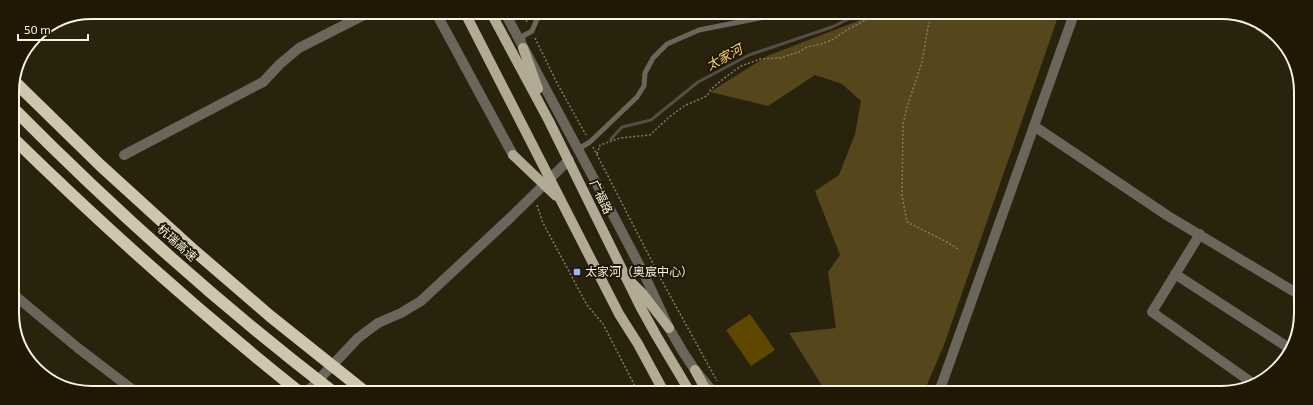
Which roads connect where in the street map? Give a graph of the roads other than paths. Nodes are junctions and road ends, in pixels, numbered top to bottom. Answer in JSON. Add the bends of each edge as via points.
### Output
{"nodes":[{"id":1,"x":356,"y":19,"type":"edge"},
{"id":2,"x":439,"y":19,"type":"edge"},
{"id":3,"x":468,"y":19,"type":"edge"},
{"id":4,"x":494,"y":19,"type":"edge"},
{"id":5,"x":508,"y":19,"type":"edge"},
{"id":6,"x":537,"y":19,"type":"edge"},
{"id":7,"x":755,"y":19,"type":"edge"},
{"id":8,"x":1072,"y":19,"type":"edge"},
{"id":9,"x":523,"y":48,"type":"junction"},
{"id":10,"x":19,"y":86,"type":"edge"},
{"id":11,"x":19,"y":114,"type":"edge"},
{"id":12,"x":549,"y":120,"type":"junction"},
{"id":13,"x":1034,"y":126,"type":"junction"},
{"id":14,"x":19,"y":144,"type":"edge"},
{"id":15,"x":578,"y":149,"type":"junction"},
{"id":16,"x":124,"y":155,"type":"dead end"},
{"id":17,"x":513,"y":155,"type":"joint"},
{"id":18,"x":569,"y":160,"type":"junction"},
{"id":19,"x":547,"y":182,"type":"junction"},
{"id":20,"x":1200,"y":234,"type":"junction"},
{"id":21,"x":1175,"y":274,"type":"junction"},
{"id":22,"x":625,"y":275,"type":"junction"},
{"id":23,"x":1294,"y":292,"type":"edge"},
{"id":24,"x":19,"y":299,"type":"edge"},
{"id":25,"x":669,"y":328,"type":"junction"},
{"id":26,"x":1286,"y":346,"type":"edge"},
{"id":27,"x":695,"y":370,"type":"junction"},
{"id":28,"x":1248,"y":380,"type":"edge"},
{"id":29,"x":128,"y":386,"type":"edge"},
{"id":30,"x":292,"y":386,"type":"edge"},
{"id":31,"x":313,"y":386,"type":"edge"},
{"id":32,"x":326,"y":386,"type":"edge"},
{"id":33,"x":358,"y":386,"type":"edge"},
{"id":34,"x":661,"y":386,"type":"edge"},
{"id":35,"x":686,"y":386,"type":"edge"},
{"id":36,"x":704,"y":386,"type":"edge"},
{"id":37,"x":713,"y":386,"type":"edge"},
{"id":38,"x":940,"y":386,"type":"edge"}],
"edges":[{"from":1,"to":16,"type":"street","via":[[299,48],[263,82]]},
{"from":2,"to":17,"type":"street"},
{"from":3,"to":19,"type":"main road"},
{"from":4,"to":12,"type":"main road","name":"广福路"},
{"from":5,"to":9,"type":"street"},
{"from":6,"to":9,"type":"lane","via":[[532,31],[523,36]]},
{"from":7,"to":15,"type":"lane","via":[[699,30],[667,44],[653,58],[645,74],[644,86],[637,97],[590,142]]},
{"from":8,"to":13,"type":"street"},
{"from":9,"to":12,"type":"main road"},
{"from":9,"to":15,"type":"street"},
{"from":10,"to":33,"type":"highway","bridge":true,"via":[[175,234],[264,312]]},
{"from":11,"to":32,"type":"highway","name":"杭瑞高速","bridge":true,"via":[[167,253],[246,322]]},
{"from":12,"to":18,"type":"main road","name":"广福路"},
{"from":13,"to":20,"type":"street","via":[[1168,216]]},
{"from":13,"to":38,"type":"street"},
{"from":14,"to":30,"type":"highway","via":[[153,269]]},
{"from":15,"to":25,"type":"street","via":[[644,274]]},
{"from":17,"to":19,"type":"main road"},
{"from":18,"to":19,"type":"street"},
{"from":18,"to":22,"type":"main road","name":"广福路"},
{"from":19,"to":31,"type":"street","via":[[421,301],[378,323],[358,338]]},
{"from":19,"to":34,"type":"main road","via":[[563,203],[619,314]]},
{"from":20,"to":21,"type":"street"},
{"from":20,"to":23,"type":"street"},
{"from":21,"to":26,"type":"street"},
{"from":21,"to":28,"type":"street","via":[[1152,312]]},
{"from":22,"to":25,"type":"main road"},
{"from":22,"to":35,"type":"main road","name":"广福路"},
{"from":24,"to":29,"type":"street"},
{"from":25,"to":27,"type":"street"},
{"from":27,"to":36,"type":"main road"},
{"from":27,"to":37,"type":"street"}]}
